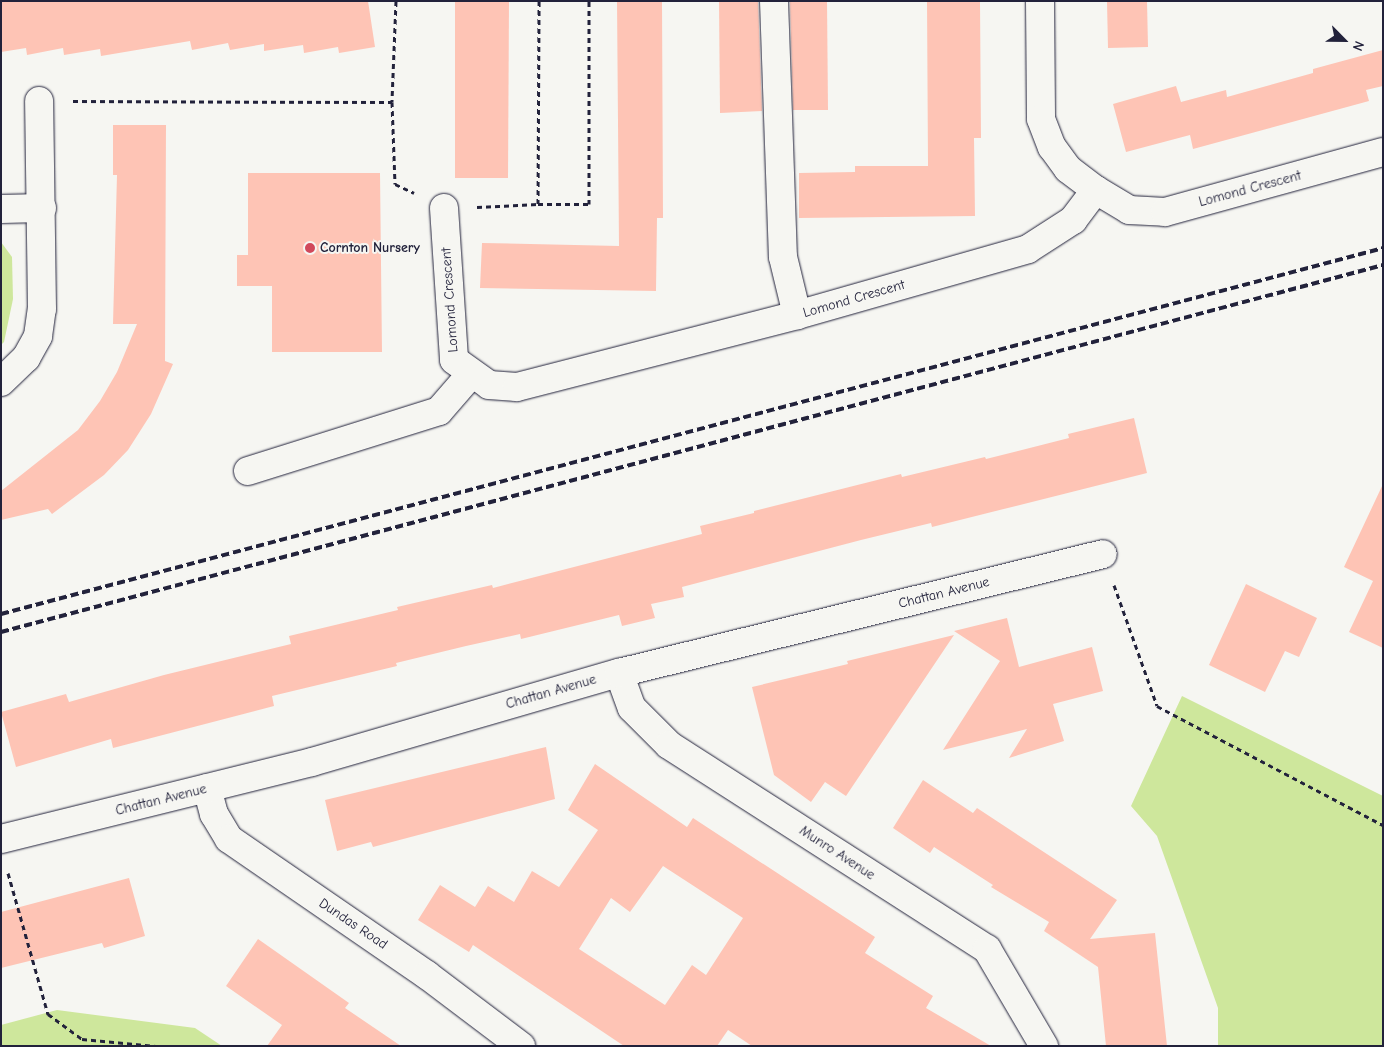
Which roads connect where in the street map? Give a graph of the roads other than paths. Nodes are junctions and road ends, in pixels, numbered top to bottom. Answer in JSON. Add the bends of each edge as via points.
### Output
{"nodes":[{"id":1,"x":774,"y":1,"type":"edge"},
{"id":2,"x":1040,"y":1,"type":"edge"},
{"id":3,"x":39,"y":101,"type":"road end"},
{"id":4,"x":1383,"y":152,"type":"edge"},
{"id":5,"x":1096,"y":190,"type":"junction"},
{"id":6,"x":42,"y":208,"type":"junction"},
{"id":7,"x":444,"y":208,"type":"road end"},
{"id":8,"x":1,"y":209,"type":"edge"},
{"id":9,"x":797,"y":315,"type":"junction"},
{"id":10,"x":471,"y":374,"type":"junction"},
{"id":11,"x":1,"y":382,"type":"edge"},
{"id":12,"x":248,"y":471,"type":"dead end"},
{"id":13,"x":1103,"y":554,"type":"road end"},
{"id":14,"x":619,"y":673,"type":"junction"},
{"id":15,"x":207,"y":788,"type":"junction"},
{"id":16,"x":1,"y":839,"type":"edge"},
{"id":17,"x":521,"y":1046,"type":"edge"},
{"id":18,"x":1044,"y":1046,"type":"edge"}],
"edges":[{"from":1,"to":9,"type":"street","via":[[783,257]]},
{"from":2,"to":5,"type":"street","via":[[1041,119],[1052,147],[1068,169]]},
{"from":3,"to":6,"type":"street"},
{"from":4,"to":5,"type":"street","name":"Lomond Crescent","via":[[1165,212],[1129,210]]},
{"from":5,"to":9,"type":"street","name":"Lomond Crescent","via":[[1073,220],[1028,249]]},
{"from":6,"to":8,"type":"street"},
{"from":6,"to":11,"type":"street","via":[[42,309],[38,336],[26,358]]},
{"from":7,"to":10,"type":"street","name":"Lomond Crescent","via":[[454,360]]},
{"from":9,"to":10,"type":"street","name":"Lomond Crescent","via":[[517,388],[489,385]]},
{"from":10,"to":12,"type":"street","via":[[439,411]]},
{"from":13,"to":14,"type":"street","name":"Chattan Avenue"},
{"from":14,"to":15,"type":"street","name":"Chattan Avenue","via":[[312,762]]},
{"from":14,"to":18,"type":"street","name":"Munro Avenue","via":[[632,708],[669,745],[987,950]]},
{"from":15,"to":16,"type":"street","name":"Chattan Avenue"},
{"from":15,"to":17,"type":"street","name":"Dundas Road","via":[[214,814],[229,839],[427,975]]}]}
